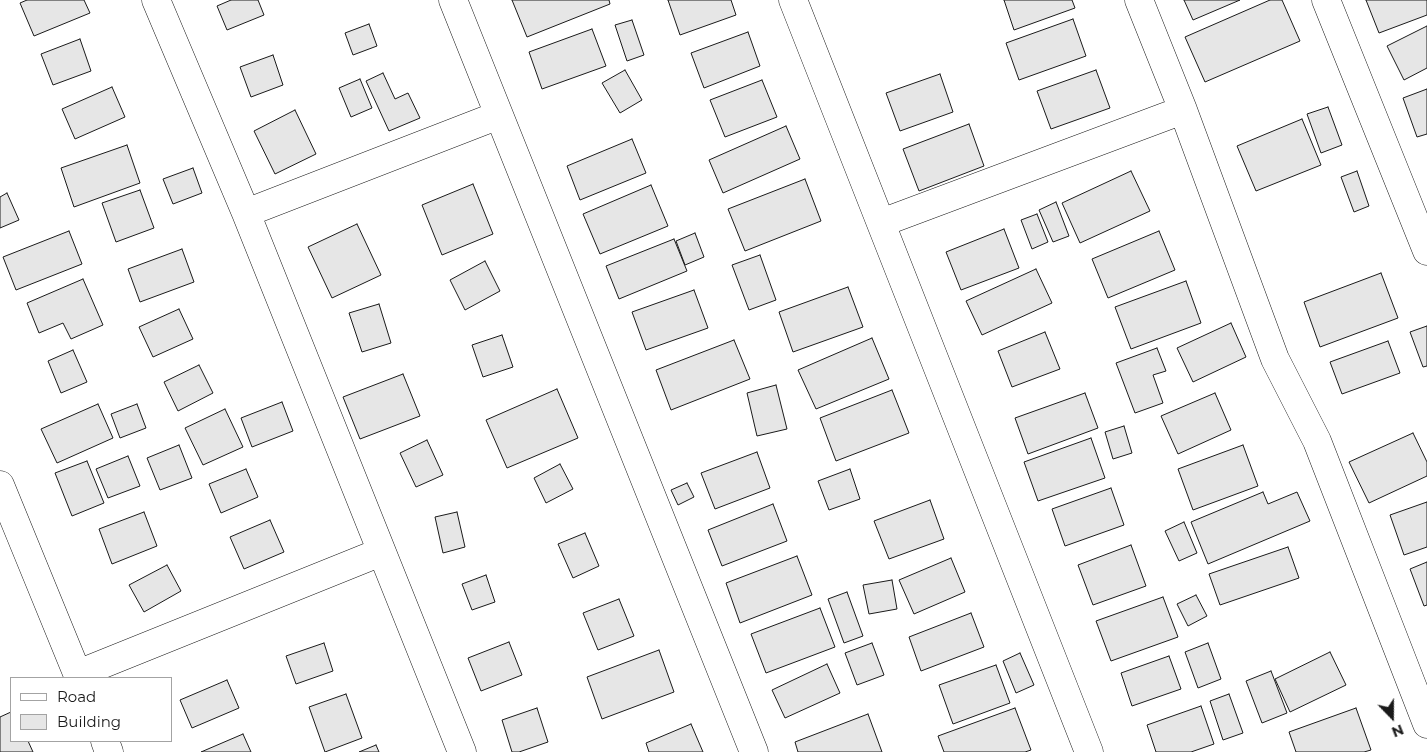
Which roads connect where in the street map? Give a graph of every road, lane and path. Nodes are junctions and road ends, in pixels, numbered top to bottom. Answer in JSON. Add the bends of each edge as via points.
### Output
{"nodes":[{"id":1,"x":156,"y":0,"type":"edge"},
{"id":2,"x":453,"y":0,"type":"edge"},
{"id":3,"x":793,"y":0,"type":"edge"},
{"id":4,"x":1139,"y":0,"type":"edge"},
{"id":5,"x":1326,"y":0,"type":"edge"},
{"id":6,"x":1183,"y":110,"type":"junction"},
{"id":7,"x":499,"y":115,"type":"junction"},
{"id":8,"x":246,"y":213,"type":"junction"},
{"id":9,"x":881,"y":223,"type":"junction"},
{"id":10,"x":1427,"y":251,"type":"edge"},
{"id":11,"x":0,"y":485,"type":"edge"},
{"id":12,"x":381,"y":552,"type":"junction"},
{"id":13,"x":78,"y":676,"type":"edge"},
{"id":14,"x":1427,"y":724,"type":"edge"},
{"id":15,"x":462,"y":752,"type":"edge"},
{"id":16,"x":754,"y":752,"type":"edge"},
{"id":17,"x":1089,"y":752,"type":"edge"}],
"edges":[{"from":1,"to":8,"type":"street"},
{"from":2,"to":7,"type":"street"},
{"from":3,"to":9,"type":"street"},
{"from":4,"to":6,"type":"street"},
{"from":5,"to":10,"type":"street"},
{"from":6,"to":9,"type":"street"},
{"from":6,"to":14,"type":"street","via":[[1275,359],[1317,441]]},
{"from":7,"to":8,"type":"street"},
{"from":7,"to":16,"type":"street"},
{"from":8,"to":12,"type":"street"},
{"from":9,"to":17,"type":"street"},
{"from":11,"to":13,"type":"street"},
{"from":12,"to":13,"type":"street"},
{"from":12,"to":15,"type":"street"}]}
